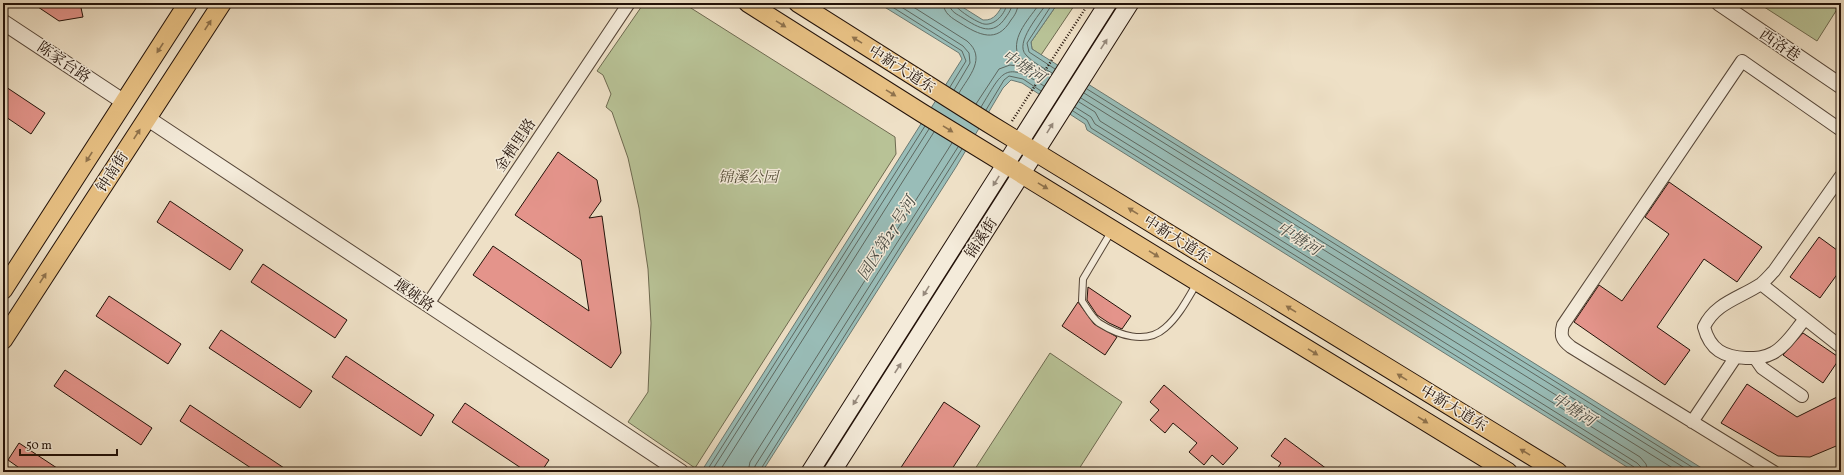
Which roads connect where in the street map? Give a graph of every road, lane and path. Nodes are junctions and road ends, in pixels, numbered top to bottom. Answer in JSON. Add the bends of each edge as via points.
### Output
{"nodes":[{"id":1,"x":188,"y":3,"type":"edge"},
{"id":2,"x":222,"y":3,"type":"edge"},
{"id":3,"x":629,"y":3,"type":"edge"},
{"id":4,"x":748,"y":3,"type":"edge"},
{"id":5,"x":798,"y":3,"type":"edge"},
{"id":6,"x":1089,"y":3,"type":"edge"},
{"id":7,"x":1108,"y":3,"type":"edge"},
{"id":8,"x":1130,"y":3,"type":"edge"},
{"id":9,"x":1719,"y":3,"type":"edge"},
{"id":10,"x":3,"y":22,"type":"edge"},
{"id":11,"x":1841,"y":86,"type":"edge"},
{"id":12,"x":124,"y":102,"type":"junction"},
{"id":13,"x":147,"y":118,"type":"junction"},
{"id":14,"x":1841,"y":130,"type":"edge"},
{"id":15,"x":1005,"y":133,"type":"junction"},
{"id":16,"x":1020,"y":142,"type":"junction"},
{"id":17,"x":1035,"y":152,"type":"junction"},
{"id":18,"x":1006,"y":164,"type":"junction"},
{"id":19,"x":1022,"y":174,"type":"junction"},
{"id":20,"x":1841,"y":176,"type":"edge"},
{"id":21,"x":1113,"y":228,"type":"junction"},
{"id":22,"x":1198,"y":281,"type":"junction"},
{"id":23,"x":1761,"y":284,"type":"junction"},
{"id":24,"x":3,"y":290,"type":"edge"},
{"id":25,"x":428,"y":304,"type":"junction"},
{"id":26,"x":1804,"y":320,"type":"junction"},
{"id":27,"x":3,"y":340,"type":"edge"},
{"id":28,"x":1841,"y":347,"type":"edge"},
{"id":29,"x":1735,"y":358,"type":"junction"},
{"id":30,"x":1755,"y":358,"type":"junction"},
{"id":31,"x":1802,"y":396,"type":"dead end"},
{"id":32,"x":1692,"y":422,"type":"junction"},
{"id":33,"x":681,"y":472,"type":"edge"},
{"id":34,"x":810,"y":472,"type":"edge"},
{"id":35,"x":832,"y":472,"type":"edge"},
{"id":36,"x":1508,"y":472,"type":"edge"},
{"id":37,"x":1558,"y":472,"type":"edge"},
{"id":38,"x":1774,"y":472,"type":"edge"}],
"edges":[{"from":1,"to":12,"type":"main road","name":"钟南街","one_way":true},
{"from":13,"to":2,"type":"main road","name":"钟南街","one_way":true},
{"from":3,"to":25,"type":"street","name":"金栖里路"},
{"from":4,"to":18,"type":"main road","name":"中新大道东","one_way":true},
{"from":15,"to":5,"type":"main road","name":"中新大道东","one_way":true},
{"from":6,"to":15,"type":"path"},
{"from":7,"to":16,"type":"main road","name":"锦溪街"},
{"from":17,"to":8,"type":"main road","name":"锦溪街","one_way":true},
{"from":9,"to":11,"type":"street","name":"西洛巷"},
{"from":10,"to":12,"type":"street","name":"陈家台路"},
{"from":12,"to":24,"type":"main road","name":"钟南街","one_way":true},
{"from":13,"to":25,"type":"street","name":"堰姚路"},
{"from":27,"to":13,"type":"main road","name":"钟南街","one_way":true},
{"from":14,"to":32,"type":"street","via":[[1742,61],[1562,325],[1560,333],[1563,341]]},
{"from":15,"to":16,"type":"main road","name":"中新大道东"},
{"from":16,"to":17,"type":"main road","name":"中新大道东"},
{"from":16,"to":18,"type":"main road","name":"锦溪街"},
{"from":17,"to":19,"type":"main road","name":"锦溪街"},
{"from":37,"to":17,"type":"main road","name":"中新大道东","one_way":true},
{"from":18,"to":19,"type":"main road","name":"中新大道东"},
{"from":18,"to":34,"type":"main road","name":"锦溪街","one_way":true},
{"from":19,"to":21,"type":"main road","name":"中新大道东","one_way":true},
{"from":35,"to":19,"type":"main road","name":"锦溪街","one_way":true},
{"from":20,"to":23,"type":"street","via":[[1774,271]]},
{"from":21,"to":22,"type":"main road","name":"中新大道东","one_way":true},
{"from":21,"to":22,"type":"lane","via":[[1083,278],[1082,301],[1098,322],[1128,337],[1151,337],[1169,324]]},
{"from":22,"to":36,"type":"main road","name":"中新大道东","one_way":true},
{"from":23,"to":26,"type":"street"},
{"from":23,"to":29,"type":"street","via":[[1720,306],[1708,317],[1704,327],[1713,347]]},
{"from":25,"to":33,"type":"street","name":"堰姚路"},
{"from":26,"to":28,"type":"street"},
{"from":26,"to":30,"type":"street","via":[[1774,353],[1764,358]]},
{"from":29,"to":30,"type":"street"},
{"from":29,"to":32,"type":"street"},
{"from":30,"to":31,"type":"street","via":[[1762,368]]},
{"from":32,"to":38,"type":"street"}]}
